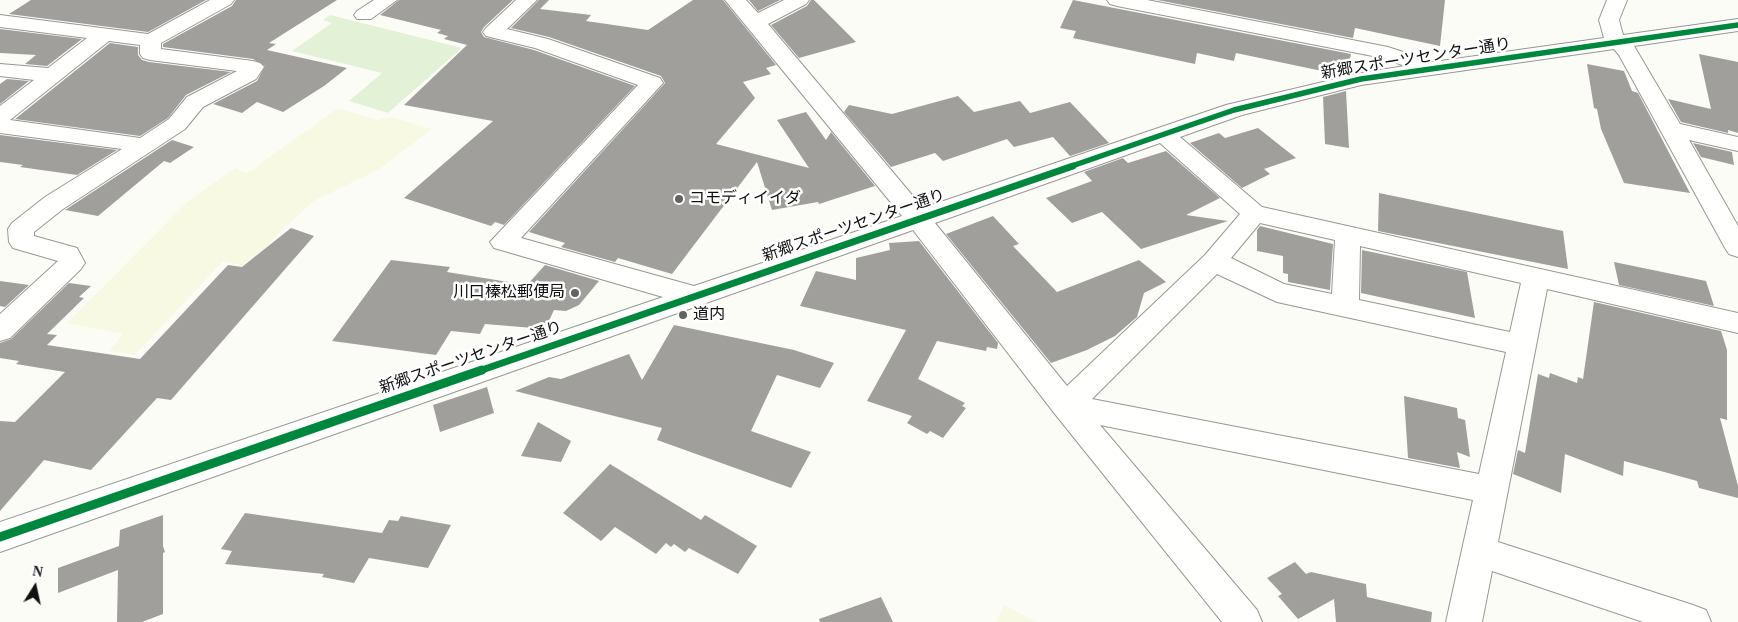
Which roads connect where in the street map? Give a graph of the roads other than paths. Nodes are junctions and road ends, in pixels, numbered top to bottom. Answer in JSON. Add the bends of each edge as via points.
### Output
{"nodes":[{"id":1,"x":191,"y":0,"type":"edge"},
{"id":2,"x":387,"y":0,"type":"edge"},
{"id":3,"x":527,"y":0,"type":"edge"},
{"id":4,"x":735,"y":0,"type":"edge"},
{"id":5,"x":799,"y":0,"type":"edge"},
{"id":6,"x":1117,"y":0,"type":"edge"},
{"id":7,"x":1617,"y":0,"type":"edge"},
{"id":8,"x":221,"y":2,"type":"edge"},
{"id":9,"x":364,"y":15,"type":"dead end"},
{"id":10,"x":0,"y":21,"type":"edge"},
{"id":11,"x":756,"y":22,"type":"junction"},
{"id":12,"x":1738,"y":25,"type":"edge"},
{"id":13,"x":105,"y":34,"type":"junction"},
{"id":14,"x":151,"y":40,"type":"junction"},
{"id":15,"x":1618,"y":42,"type":"junction"},
{"id":16,"x":1430,"y":69,"type":"junction"},
{"id":17,"x":0,"y":70,"type":"edge"},
{"id":18,"x":51,"y":75,"type":"junction"},
{"id":19,"x":0,"y":117,"type":"edge"},
{"id":20,"x":0,"y":126,"type":"edge"},
{"id":21,"x":1674,"y":130,"type":"junction"},
{"id":22,"x":1162,"y":134,"type":"junction"},
{"id":23,"x":1738,"y":144,"type":"edge"},
{"id":24,"x":144,"y":145,"type":"junction"},
{"id":25,"x":1254,"y":213,"type":"junction"},
{"id":26,"x":918,"y":219,"type":"junction"},
{"id":27,"x":1348,"y":234,"type":"junction"},
{"id":28,"x":1738,"y":248,"type":"edge"},
{"id":29,"x":1214,"y":261,"type":"junction"},
{"id":30,"x":1536,"y":277,"type":"junction"},
{"id":31,"x":694,"y":296,"type":"junction"},
{"id":32,"x":1345,"y":307,"type":"junction"},
{"id":33,"x":1738,"y":322,"type":"edge"},
{"id":34,"x":0,"y":330,"type":"edge"},
{"id":35,"x":1522,"y":345,"type":"junction"},
{"id":36,"x":1066,"y":406,"type":"junction"},
{"id":37,"x":1491,"y":490,"type":"junction"},
{"id":38,"x":0,"y":537,"type":"edge"},
{"id":39,"x":1479,"y":551,"type":"junction"},
{"id":40,"x":1244,"y":622,"type":"edge"},
{"id":41,"x":1464,"y":622,"type":"edge"},
{"id":42,"x":1693,"y":622,"type":"edge"}],
"edges":[{"from":1,"to":8,"type":"street"},
{"from":2,"to":9,"type":"street"},
{"from":3,"to":31,"type":"street","via":[[493,32],[541,43],[652,83],[503,242]]},
{"from":4,"to":11,"type":"street"},
{"from":5,"to":11,"type":"street"},
{"from":6,"to":16,"type":"street","via":[[1388,53]]},
{"from":7,"to":15,"type":"street","via":[[1609,20],[1611,34]]},
{"from":8,"to":14,"type":"street"},
{"from":10,"to":13,"type":"street"},
{"from":11,"to":26,"type":"street"},
{"from":12,"to":15,"type":"street","name":"新郷スポーツセンター通り"},
{"from":13,"to":14,"type":"street"},
{"from":13,"to":18,"type":"street"},
{"from":14,"to":24,"type":"street","via":[[150,54],[253,67],[248,74],[195,102],[177,124]]},
{"from":15,"to":16,"type":"street","name":"新郷スポーツセンター通り"},
{"from":15,"to":21,"type":"street","via":[[1628,52]]},
{"from":16,"to":22,"type":"street","name":"新郷スポーツセンター通り","via":[[1301,92]]},
{"from":17,"to":18,"type":"street"},
{"from":18,"to":19,"type":"street"},
{"from":20,"to":24,"type":"street"},
{"from":21,"to":23,"type":"street"},
{"from":21,"to":28,"type":"street"},
{"from":22,"to":25,"type":"street"},
{"from":22,"to":26,"type":"street","name":"新郷スポーツセンター通り"},
{"from":24,"to":34,"type":"street","via":[[54,203],[21,229],[22,242],[68,254],[72,263]]},
{"from":25,"to":27,"type":"street"},
{"from":25,"to":29,"type":"street"},
{"from":26,"to":31,"type":"street","name":"新郷スポーツセンター通り"},
{"from":26,"to":36,"type":"street"},
{"from":27,"to":30,"type":"street"},
{"from":27,"to":32,"type":"street"},
{"from":29,"to":32,"type":"street","via":[[1277,292]]},
{"from":29,"to":36,"type":"street"},
{"from":30,"to":33,"type":"street"},
{"from":30,"to":35,"type":"street"},
{"from":31,"to":38,"type":"street","name":"新郷スポーツセンター通り"},
{"from":32,"to":35,"type":"street"},
{"from":35,"to":37,"type":"street"},
{"from":36,"to":37,"type":"street"},
{"from":36,"to":40,"type":"street"},
{"from":37,"to":39,"type":"street"},
{"from":39,"to":41,"type":"street"},
{"from":39,"to":42,"type":"street"}]}
